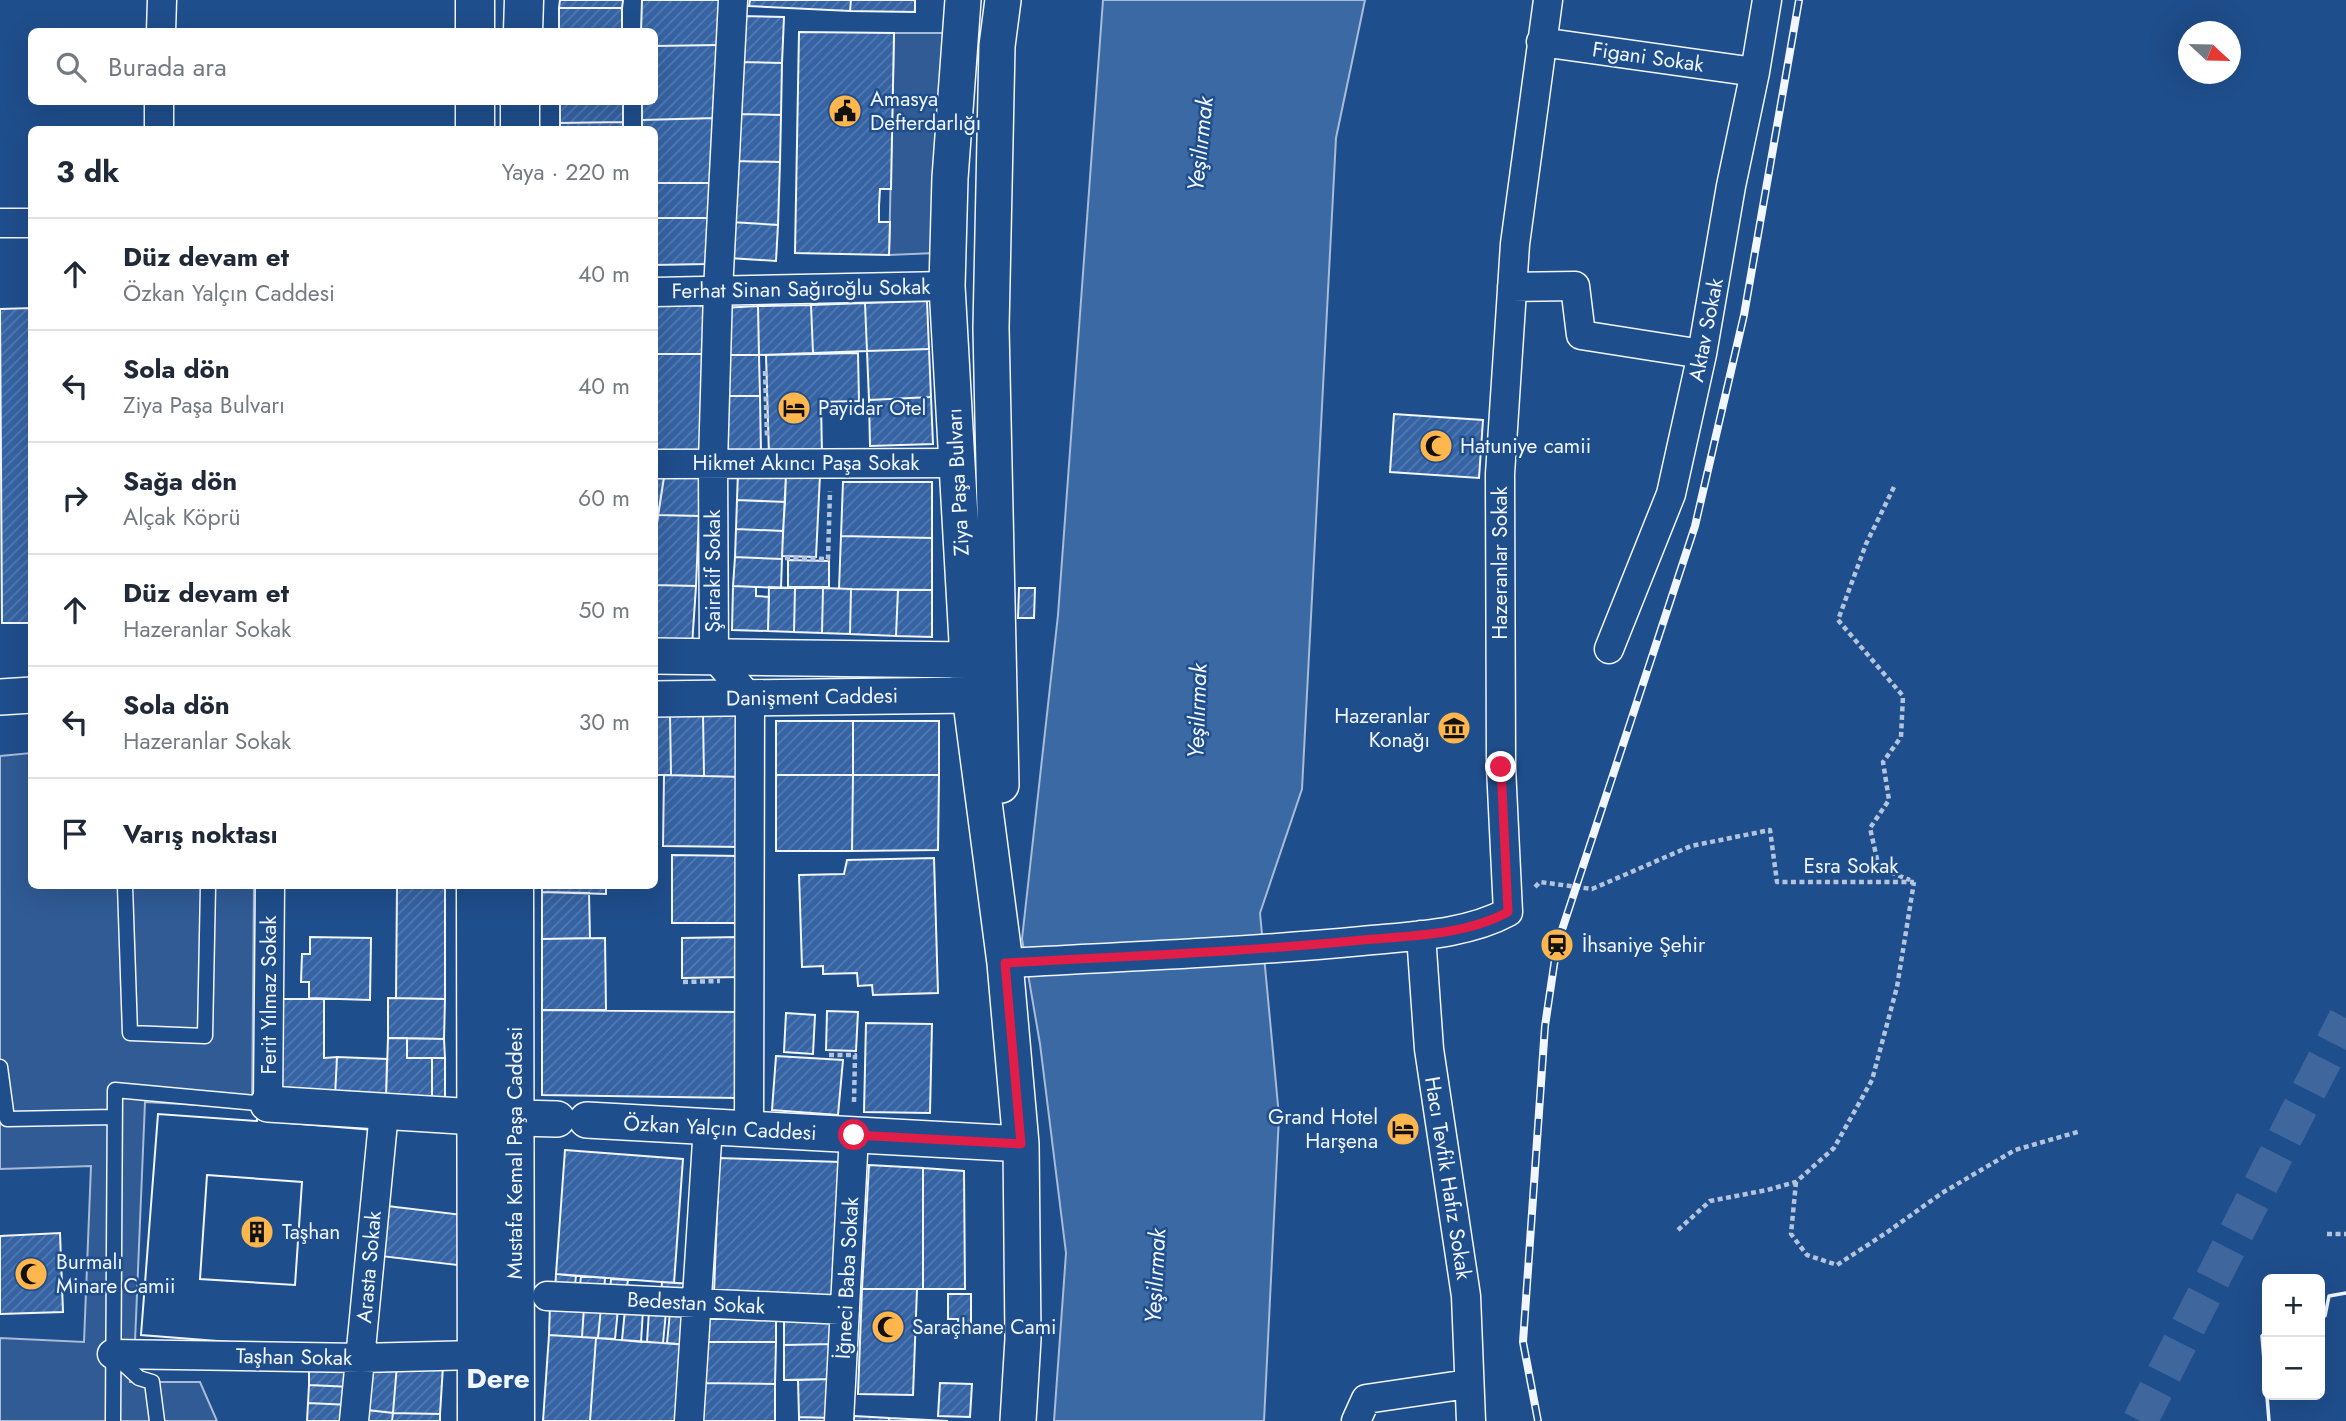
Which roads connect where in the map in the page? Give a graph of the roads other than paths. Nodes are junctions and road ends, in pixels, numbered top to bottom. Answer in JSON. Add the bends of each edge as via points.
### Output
{"nodes":[{"id":1,"x":162,"y":0,"type":"edge"},
{"id":2,"x":474,"y":0,"type":"edge"},
{"id":3,"x":524,"y":0,"type":"edge"},
{"id":4,"x":733,"y":0,"type":"edge"},
{"id":5,"x":963,"y":0,"type":"edge"},
{"id":6,"x":1003,"y":0,"type":"edge"},
{"id":7,"x":1548,"y":0,"type":"edge"},
{"id":8,"x":1767,"y":0,"type":"edge"},
{"id":9,"x":161,"y":28,"type":"edge"},
{"id":10,"x":475,"y":28,"type":"edge"},
{"id":11,"x":523,"y":28,"type":"edge"},
{"id":12,"x":1541,"y":42,"type":"junction"},
{"id":13,"x":1755,"y":72,"type":"junction"},
{"id":14,"x":159,"y":105,"type":"edge"},
{"id":15,"x":475,"y":105,"type":"edge"},
{"id":16,"x":520,"y":105,"type":"edge"},
{"id":17,"x":159,"y":126,"type":"edge"},
{"id":18,"x":475,"y":126,"type":"edge"},
{"id":19,"x":520,"y":126,"type":"edge"},
{"id":20,"x":0,"y":223,"type":"edge"},
{"id":21,"x":28,"y":223,"type":"edge"},
{"id":22,"x":947,"y":286,"type":"junction"},
{"id":23,"x":1512,"y":287,"type":"junction"},
{"id":24,"x":718,"y":291,"type":"junction"},
{"id":25,"x":658,"y":292,"type":"edge"},
{"id":26,"x":1702,"y":354,"type":"junction"},
{"id":27,"x":713,"y":463,"type":"junction"},
{"id":28,"x":957,"y":463,"type":"junction"},
{"id":29,"x":658,"y":464,"type":"edge"},
{"id":30,"x":1609,"y":649,"type":"dead end"},
{"id":31,"x":658,"y":656,"type":"edge"},
{"id":32,"x":714,"y":656,"type":"junction"},
{"id":33,"x":967,"y":660,"type":"junction"},
{"id":34,"x":28,"y":695,"type":"edge"},
{"id":35,"x":970,"y":695,"type":"junction"},
{"id":36,"x":0,"y":697,"type":"edge"},
{"id":37,"x":750,"y":698,"type":"junction"},
{"id":38,"x":658,"y":699,"type":"edge"},
{"id":39,"x":125,"y":889,"type":"edge"},
{"id":40,"x":208,"y":889,"type":"edge"},
{"id":41,"x":270,"y":889,"type":"edge"},
{"id":42,"x":476,"y":889,"type":"edge"},
{"id":43,"x":514,"y":889,"type":"edge"},
{"id":44,"x":1421,"y":935,"type":"junction"},
{"id":45,"x":1005,"y":963,"type":"junction"},
{"id":46,"x":0,"y":1067,"type":"edge"},
{"id":47,"x":268,"y":1104,"type":"junction"},
{"id":48,"x":384,"y":1112,"type":"junction"},
{"id":49,"x":114,"y":1117,"type":"junction"},
{"id":50,"x":476,"y":1117,"type":"junction"},
{"id":51,"x":515,"y":1117,"type":"junction"},
{"id":52,"x":708,"y":1126,"type":"junction"},
{"id":53,"x":748,"y":1130,"type":"junction"},
{"id":54,"x":854,"y":1135,"type":"junction"},
{"id":55,"x":1021,"y":1144,"type":"junction"},
{"id":56,"x":547,"y":1296,"type":"dead end"},
{"id":57,"x":698,"y":1303,"type":"junction"},
{"id":58,"x":845,"y":1310,"type":"junction"},
{"id":59,"x":112,"y":1354,"type":"junction"},
{"id":60,"x":477,"y":1355,"type":"junction"},
{"id":61,"x":361,"y":1358,"type":"junction"},
{"id":62,"x":1468,"y":1384,"type":"junction"},
{"id":63,"x":113,"y":1421,"type":"edge"},
{"id":64,"x":157,"y":1421,"type":"edge"},
{"id":65,"x":354,"y":1421,"type":"edge"},
{"id":66,"x":477,"y":1421,"type":"edge"},
{"id":67,"x":515,"y":1421,"type":"edge"},
{"id":68,"x":690,"y":1421,"type":"edge"},
{"id":69,"x":839,"y":1421,"type":"edge"},
{"id":70,"x":1018,"y":1421,"type":"edge"},
{"id":71,"x":1356,"y":1421,"type":"edge"},
{"id":72,"x":1471,"y":1421,"type":"edge"}],
"edges":[{"from":1,"to":9,"type":"street"},
{"from":2,"to":10,"type":"main road"},
{"from":3,"to":11,"type":"main road"},
{"from":4,"to":24,"type":"street","name":"Şairakif Sokak"},
{"from":5,"to":22,"type":"street","name":"Ziya Paşa Bulvarı"},
{"from":6,"to":45,"type":"street","name":"Ziya Paşa Bulvarı","via":[[997,46],[991,328]]},
{"from":7,"to":12,"type":"street","name":"Hazeranlar Sokak"},
{"from":8,"to":13,"type":"street","name":"Aktav Sokak"},
{"from":12,"to":13,"type":"street","name":"Figani Sokak"},
{"from":12,"to":23,"type":"street","name":"Hazeranlar Sokak"},
{"from":13,"to":26,"type":"street","name":"Aktav Sokak"},
{"from":14,"to":17,"type":"street"},
{"from":15,"to":18,"type":"main road"},
{"from":16,"to":19,"type":"main road"},
{"from":20,"to":21,"type":"street"},
{"from":22,"to":24,"type":"street","name":"Ferhat Sinan Sağıroğlu Sokak"},
{"from":22,"to":28,"type":"street","name":"Ziya Paşa Bulvarı"},
{"from":23,"to":26,"type":"street","via":[[1575,286],[1581,335]]},
{"from":23,"to":44,"type":"street","name":"Hazeranlar Sokak","via":[[1500,474],[1501,767],[1508,912],[1489,922]]},
{"from":24,"to":25,"type":"street","name":"Ferhat Sinan Sağıroğlu Sokak"},
{"from":24,"to":27,"type":"street","name":"Şairakif Sokak"},
{"from":26,"to":30,"type":"street","name":"Aktav Sokak","via":[[1671,494]]},
{"from":27,"to":28,"type":"street","name":"Hikmet Akıncı Paşa Sokak"},
{"from":27,"to":29,"type":"street","name":"Hikmet Akıncı Paşa Sokak"},
{"from":27,"to":32,"type":"street","name":"Şairakif Sokak"},
{"from":28,"to":33,"type":"street","name":"Ziya Paşa Bulvarı"},
{"from":31,"to":32,"type":"street","name":"Danişment Caddesi"},
{"from":32,"to":33,"type":"street","name":"Danişment Caddesi"},
{"from":32,"to":37,"type":"street","name":"Şairakif Sokak"},
{"from":33,"to":35,"type":"street","name":"Ziya Paşa Bulvarı"},
{"from":34,"to":36,"type":"street"},
{"from":35,"to":37,"type":"street","name":"Danişment Caddesi"},
{"from":35,"to":45,"type":"street","name":"Ziya Paşa Bulvarı"},
{"from":37,"to":38,"type":"street","name":"Danişment Caddesi"},
{"from":37,"to":53,"type":"street"},
{"from":39,"to":40,"type":"lane","via":[[130,1033],[205,1036]]},
{"from":41,"to":47,"type":"street","name":"Ferit Yılmaz Sokak"},
{"from":42,"to":50,"type":"main road","name":"Mustafa Kemal Paşa Caddesi"},
{"from":43,"to":51,"type":"main road","name":"Mustafa Kemal Paşa Caddesi"},
{"from":44,"to":45,"type":"street","via":[[1296,947]]},
{"from":44,"to":62,"type":"street","name":"Hacı Tevfik Hafız Sokak","via":[[1429,1049],[1466,1296]]},
{"from":45,"to":55,"type":"street","name":"Ziya Paşa Bulvarı"},
{"from":46,"to":49,"type":"lane","via":[[7,1119]]},
{"from":47,"to":48,"type":"street","name":"Özkan Yalçın Caddesi"},
{"from":47,"to":49,"type":"lane","via":[[115,1090]]},
{"from":48,"to":50,"type":"street","name":"Özkan Yalçın Caddesi"},
{"from":48,"to":61,"type":"street","name":"Arasta Sokak"},
{"from":49,"to":59,"type":"lane"},
{"from":50,"to":51,"type":"street","name":"Özkan Yalçın Caddesi"},
{"from":50,"to":60,"type":"main road","name":"Mustafa Kemal Paşa Caddesi"},
{"from":51,"to":52,"type":"street","name":"Özkan Yalçın Caddesi"},
{"from":51,"to":67,"type":"main road","name":"Mustafa Kemal Paşa Caddesi"},
{"from":52,"to":53,"type":"street","name":"Özkan Yalçın Caddesi"},
{"from":52,"to":57,"type":"street"},
{"from":53,"to":54,"type":"street","name":"Özkan Yalçın Caddesi"},
{"from":54,"to":55,"type":"street","name":"Özkan Yalçın Caddesi"},
{"from":54,"to":58,"type":"street","name":"İğneci Baba Sokak"},
{"from":55,"to":70,"type":"street","name":"Ziya Paşa Bulvarı","via":[[1023,1339]]},
{"from":56,"to":57,"type":"street","name":"Bedestan Sokak"},
{"from":57,"to":58,"type":"street","name":"Bedestan Sokak"},
{"from":57,"to":68,"type":"street"},
{"from":58,"to":69,"type":"street","name":"İğneci Baba Sokak"},
{"from":59,"to":61,"type":"street","name":"Taşhan Sokak"},
{"from":59,"to":63,"type":"lane"},
{"from":59,"to":64,"type":"lane","via":[[139,1378],[152,1382]]},
{"from":60,"to":61,"type":"street","name":"Taşhan Sokak"},
{"from":60,"to":66,"type":"main road","name":"Mustafa Kemal Paşa Caddesi"},
{"from":61,"to":65,"type":"street","name":"Arasta Sokak"},
{"from":62,"to":71,"type":"street","via":[[1366,1399]]},
{"from":62,"to":72,"type":"street","name":"Hacı Tevfik Hafız Sokak"}]}
